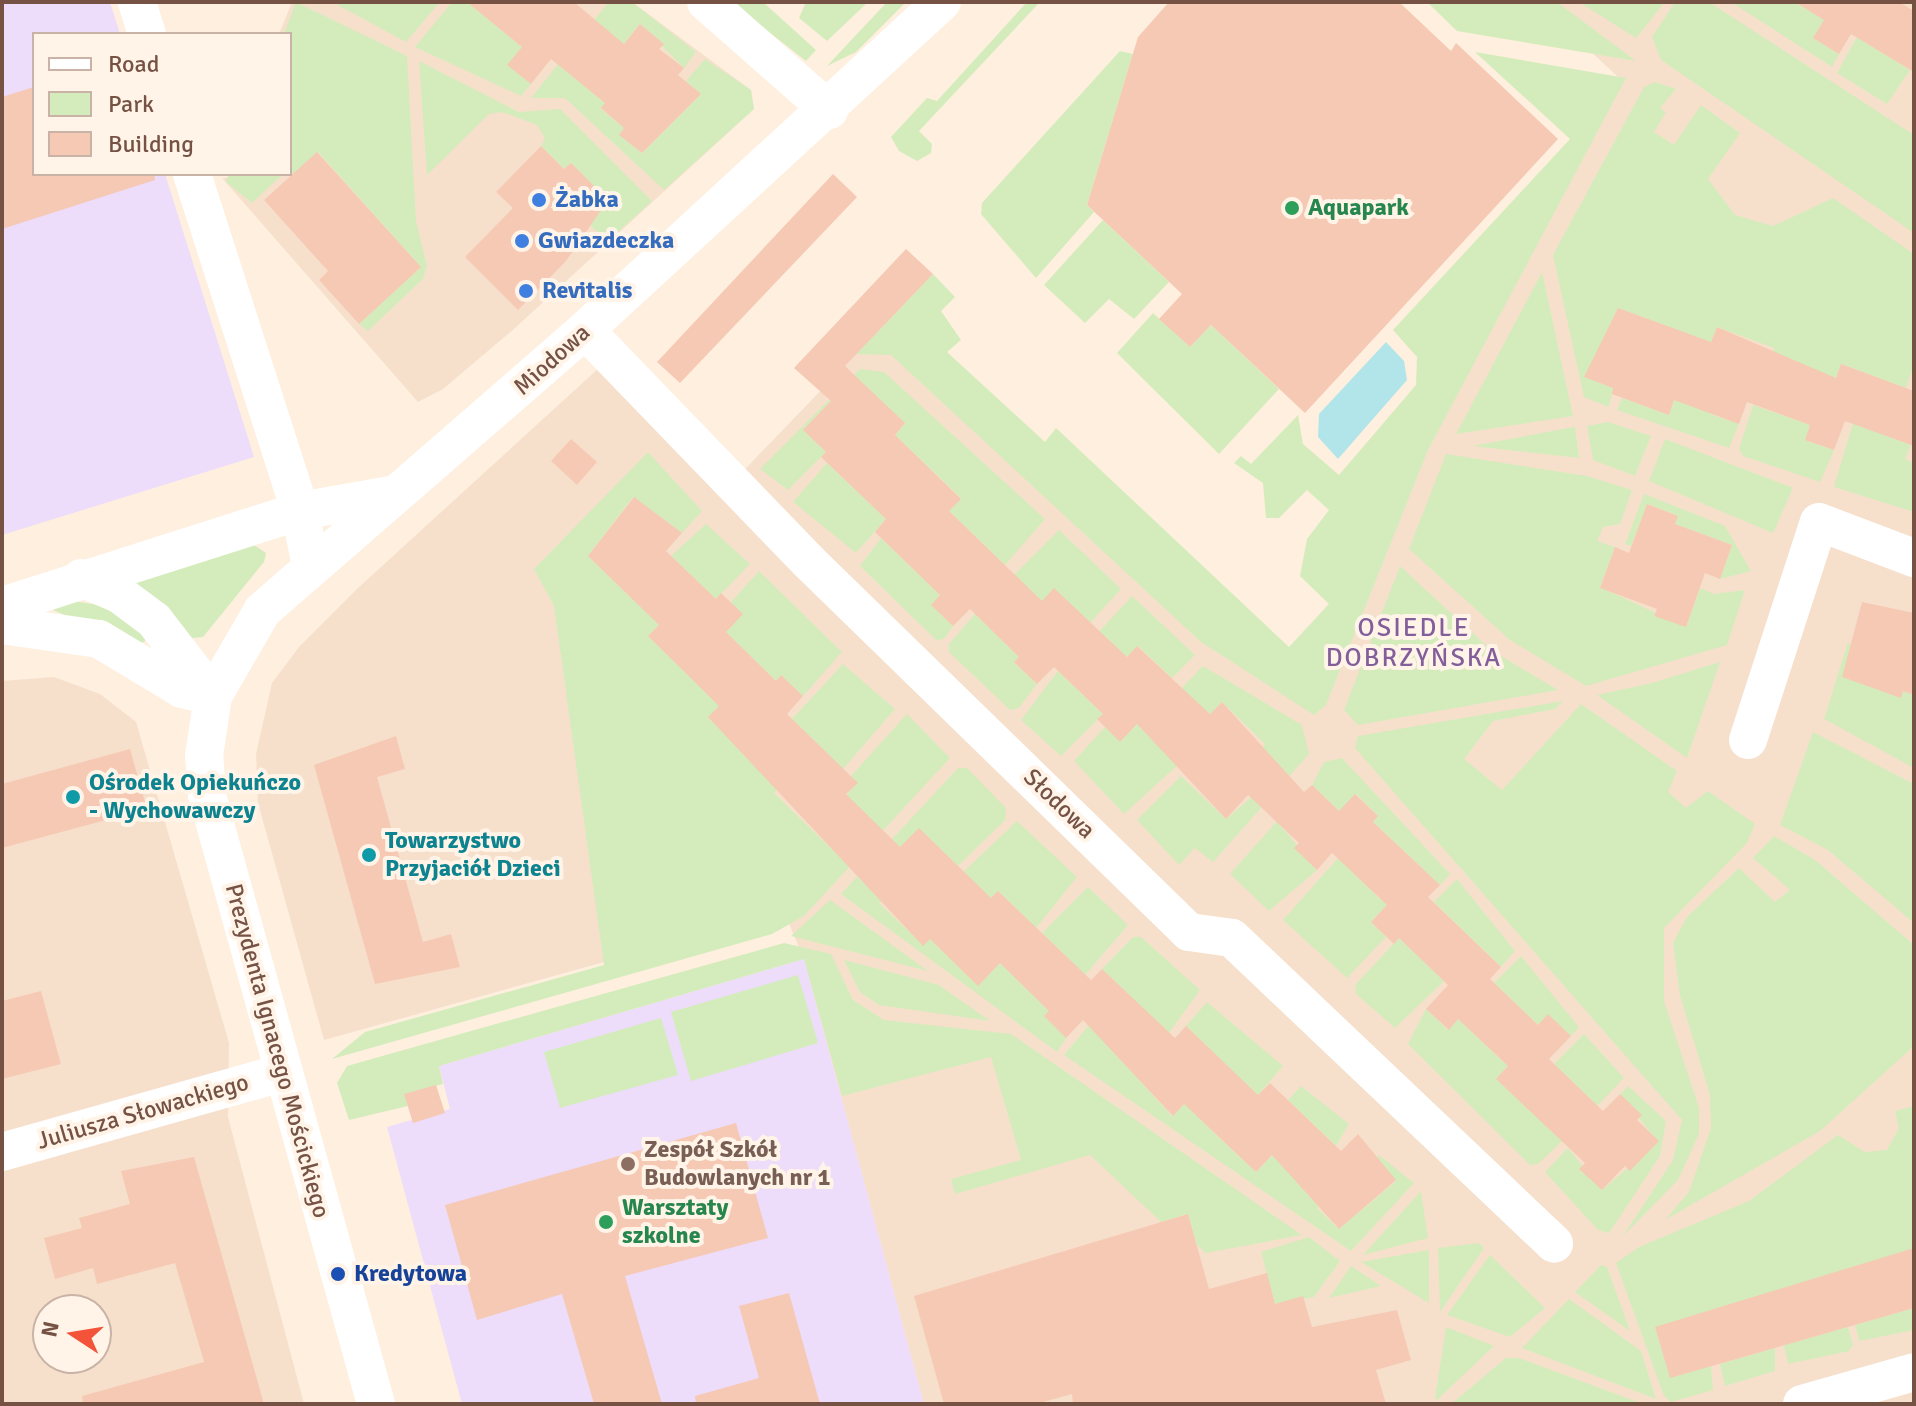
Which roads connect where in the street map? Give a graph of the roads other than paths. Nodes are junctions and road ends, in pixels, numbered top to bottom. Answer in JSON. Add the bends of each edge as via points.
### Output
{"nodes":[{"id":1,"x":137,"y":2,"type":"edge"},
{"id":2,"x":706,"y":2,"type":"edge"},
{"id":3,"x":942,"y":2,"type":"edge"},
{"id":4,"x":146,"y":32,"type":"edge"},
{"id":5,"x":829,"y":110,"type":"junction"},
{"id":6,"x":193,"y":176,"type":"edge"},
{"id":7,"x":585,"y":330,"type":"junction"},
{"id":8,"x":391,"y":495,"type":"junction"},
{"id":9,"x":300,"y":511,"type":"junction"},
{"id":10,"x":1914,"y":558,"type":"edge"},
{"id":11,"x":311,"y":566,"type":"junction"},
{"id":12,"x":81,"y":578,"type":"junction"},
{"id":13,"x":2,"y":606,"type":"edge"},
{"id":14,"x":2,"y":625,"type":"edge"},
{"id":15,"x":213,"y":696,"type":"junction"},
{"id":16,"x":1748,"y":740,"type":"dead end"},
{"id":17,"x":284,"y":1072,"type":"junction"},
{"id":18,"x":2,"y":1152,"type":"edge"},
{"id":19,"x":1554,"y":1244,"type":"dead end"},
{"id":20,"x":1914,"y":1372,"type":"edge"},
{"id":21,"x":376,"y":1404,"type":"edge"},
{"id":22,"x":1802,"y":1404,"type":"edge"}],
"edges":[{"from":1,"to":4,"type":"street"},
{"from":2,"to":5,"type":"street"},
{"from":3,"to":5,"type":"street","name":"Miodowa"},
{"from":5,"to":7,"type":"street","name":"Miodowa"},
{"from":6,"to":9,"type":"street"},
{"from":7,"to":8,"type":"street","name":"Miodowa"},
{"from":7,"to":19,"type":"street","name":"Słodowa","via":[[809,562],[1189,932],[1232,938]]},
{"from":8,"to":9,"type":"street"},
{"from":8,"to":11,"type":"street","name":"Miodowa"},
{"from":9,"to":11,"type":"street"},
{"from":9,"to":12,"type":"street"},
{"from":10,"to":16,"type":"street","via":[[1819,522]]},
{"from":11,"to":15,"type":"street","name":"Miodowa","via":[[251,624]]},
{"from":12,"to":13,"type":"street"},
{"from":12,"to":15,"type":"street","via":[[119,594],[154,620]]},
{"from":14,"to":15,"type":"street","via":[[99,639],[182,689]]},
{"from":15,"to":17,"type":"street","name":"Prezydenta Ignacego Mościckiego","via":[[204,756],[207,795]]},
{"from":17,"to":18,"type":"street","name":"Juliusza Słowackiego"},
{"from":17,"to":21,"type":"street","name":"Prezydenta Ignacego Mościckiego"},
{"from":20,"to":22,"type":"street"}]}
